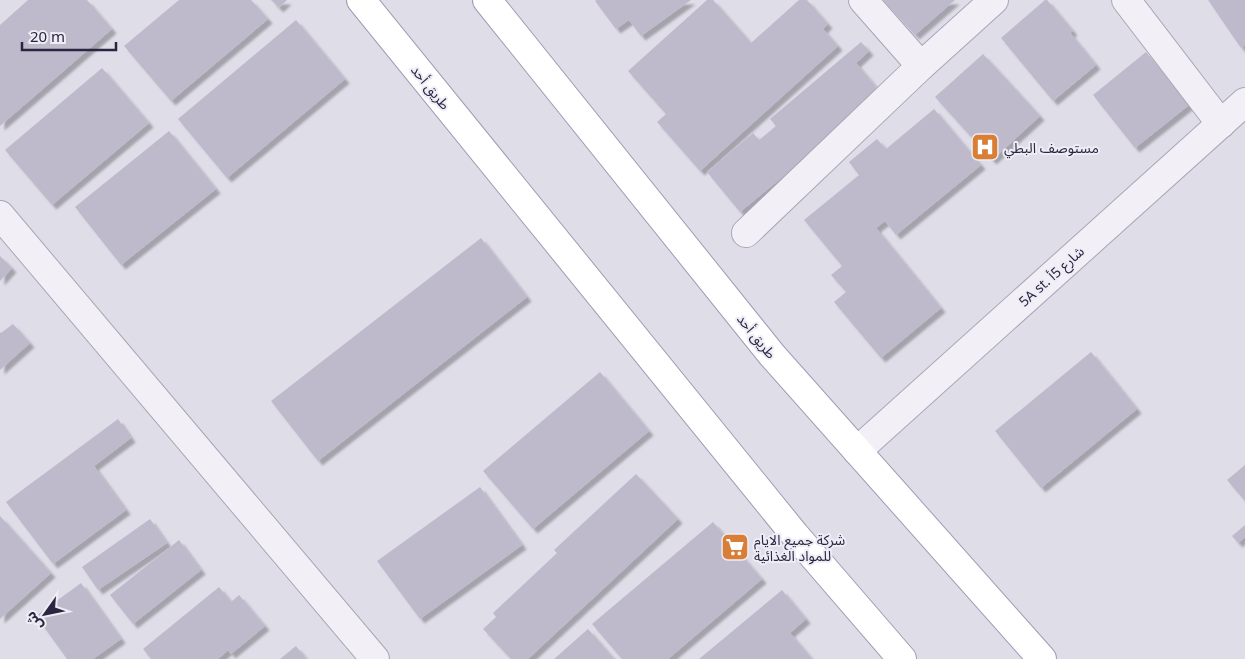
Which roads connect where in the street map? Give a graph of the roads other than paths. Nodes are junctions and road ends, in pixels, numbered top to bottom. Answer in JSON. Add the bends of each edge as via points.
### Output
{"nodes":[{"id":1,"x":360,"y":0,"type":"edge"},
{"id":2,"x":487,"y":0,"type":"edge"},
{"id":3,"x":863,"y":0,"type":"edge"},
{"id":4,"x":994,"y":0,"type":"edge"},
{"id":5,"x":1126,"y":0,"type":"edge"},
{"id":6,"x":921,"y":66,"type":"junction"},
{"id":7,"x":1245,"y":102,"type":"edge"},
{"id":8,"x":1221,"y":124,"type":"junction"},
{"id":9,"x":0,"y":215,"type":"edge"},
{"id":10,"x":746,"y":234,"type":"dead end"},
{"id":11,"x":857,"y":451,"type":"junction"},
{"id":12,"x":374,"y":659,"type":"edge"},
{"id":13,"x":902,"y":659,"type":"edge"},
{"id":14,"x":1042,"y":659,"type":"edge"}],
"edges":[{"from":1,"to":13,"type":"main road","name":"طريق أحد","via":[[795,535]]},
{"from":2,"to":11,"type":"main road","name":"طريق أحد","via":[[772,354]]},
{"from":3,"to":6,"type":"street"},
{"from":4,"to":6,"type":"street"},
{"from":5,"to":8,"type":"street"},
{"from":6,"to":10,"type":"street"},
{"from":7,"to":8,"type":"street","name":"5A st. شارع 5أ"},
{"from":8,"to":11,"type":"street","name":"5A st. شارع 5أ"},
{"from":9,"to":12,"type":"street"},
{"from":11,"to":14,"type":"main road","name":"طريق أحد"}]}
